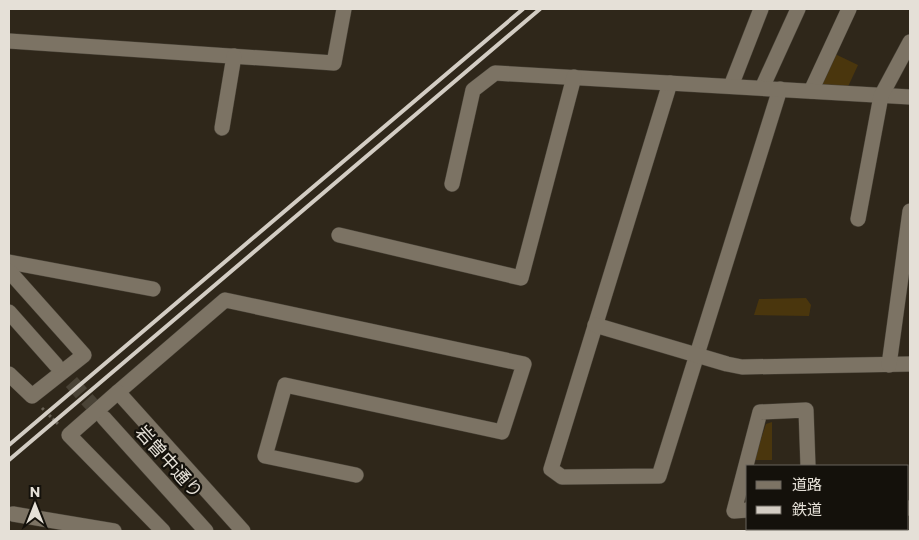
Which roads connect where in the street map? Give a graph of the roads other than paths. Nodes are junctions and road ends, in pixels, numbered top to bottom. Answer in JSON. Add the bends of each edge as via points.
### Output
{"nodes":[{"id":1,"x":344,"y":9,"type":"edge"},
{"id":2,"x":761,"y":9,"type":"edge"},
{"id":3,"x":798,"y":9,"type":"edge"},
{"id":4,"x":849,"y":9,"type":"edge"},
{"id":5,"x":9,"y":41,"type":"edge"},
{"id":6,"x":910,"y":42,"type":"edge"},
{"id":7,"x":234,"y":56,"type":"junction"},
{"id":8,"x":574,"y":77,"type":"junction"},
{"id":9,"x":670,"y":83,"type":"junction"},
{"id":10,"x":731,"y":86,"type":"junction"},
{"id":11,"x":762,"y":88,"type":"junction"},
{"id":12,"x":780,"y":89,"type":"junction"},
{"id":13,"x":812,"y":91,"type":"junction"},
{"id":14,"x":881,"y":96,"type":"junction"},
{"id":15,"x":910,"y":97,"type":"edge"},
{"id":16,"x":222,"y":128,"type":"dead end"},
{"id":17,"x":452,"y":184,"type":"dead end"},
{"id":18,"x":910,"y":211,"type":"edge"},
{"id":19,"x":858,"y":219,"type":"dead end"},
{"id":20,"x":339,"y":235,"type":"dead end"},
{"id":21,"x":9,"y":262,"type":"edge"},
{"id":22,"x":9,"y":270,"type":"edge"},
{"id":23,"x":153,"y":289,"type":"dead end"},
{"id":24,"x":9,"y":312,"type":"edge"},
{"id":25,"x":595,"y":326,"type":"junction"},
{"id":26,"x":698,"y":356,"type":"junction"},
{"id":27,"x":910,"y":364,"type":"edge"},
{"id":28,"x":56,"y":365,"type":"tunnel mouth"},
{"id":29,"x":888,"y":365,"type":"junction"},
{"id":30,"x":9,"y":374,"type":"edge"},
{"id":31,"x":118,"y":392,"type":"junction"},
{"id":32,"x":104,"y":418,"type":"tunnel mouth"},
{"id":33,"x":746,"y":465,"type":"edge"},
{"id":34,"x":746,"y":465,"type":"edge"},
{"id":35,"x":808,"y":465,"type":"edge"},
{"id":36,"x":356,"y":475,"type":"dead end"},
{"id":37,"x":746,"y":510,"type":"edge"},
{"id":38,"x":13,"y":514,"type":"dead end"},
{"id":39,"x":114,"y":531,"type":"edge"},
{"id":40,"x":163,"y":531,"type":"edge"},
{"id":41,"x":206,"y":531,"type":"edge"},
{"id":42,"x":243,"y":531,"type":"edge"}],
"edges":[{"from":1,"to":7,"type":"street","via":[[334,63]]},
{"from":2,"to":10,"type":"street"},
{"from":3,"to":11,"type":"street"},
{"from":4,"to":13,"type":"street"},
{"from":5,"to":7,"type":"street"},
{"from":6,"to":14,"type":"street"},
{"from":7,"to":16,"type":"street"},
{"from":8,"to":9,"type":"street"},
{"from":8,"to":17,"type":"street","via":[[494,73],[473,90]]},
{"from":8,"to":20,"type":"street","via":[[520,278]]},
{"from":9,"to":10,"type":"street"},
{"from":9,"to":25,"type":"street"},
{"from":10,"to":11,"type":"street"},
{"from":11,"to":12,"type":"street"},
{"from":12,"to":13,"type":"street"},
{"from":12,"to":26,"type":"street"},
{"from":13,"to":14,"type":"street"},
{"from":14,"to":15,"type":"street"},
{"from":14,"to":19,"type":"street"},
{"from":18,"to":29,"type":"street"},
{"from":21,"to":23,"type":"street"},
{"from":22,"to":30,"type":"street","via":[[84,355],[32,396]]},
{"from":24,"to":28,"type":"street"},
{"from":25,"to":26,"type":"street"},
{"from":25,"to":26,"type":"street","via":[[551,469],[562,477],[659,476]]},
{"from":26,"to":29,"type":"street","via":[[742,367]]},
{"from":27,"to":29,"type":"street"},
{"from":31,"to":36,"type":"street","via":[[225,300],[524,364],[502,432],[284,385],[265,456]]},
{"from":31,"to":40,"type":"street","via":[[69,435]]},
{"from":31,"to":42,"type":"street"},
{"from":32,"to":41,"type":"street","name":"岩曽中通り"},
{"from":33,"to":37,"type":"street","via":[[734,511]]},
{"from":34,"to":35,"type":"street","via":[[760,412],[806,410]]},
{"from":38,"to":39,"type":"street"}]}
